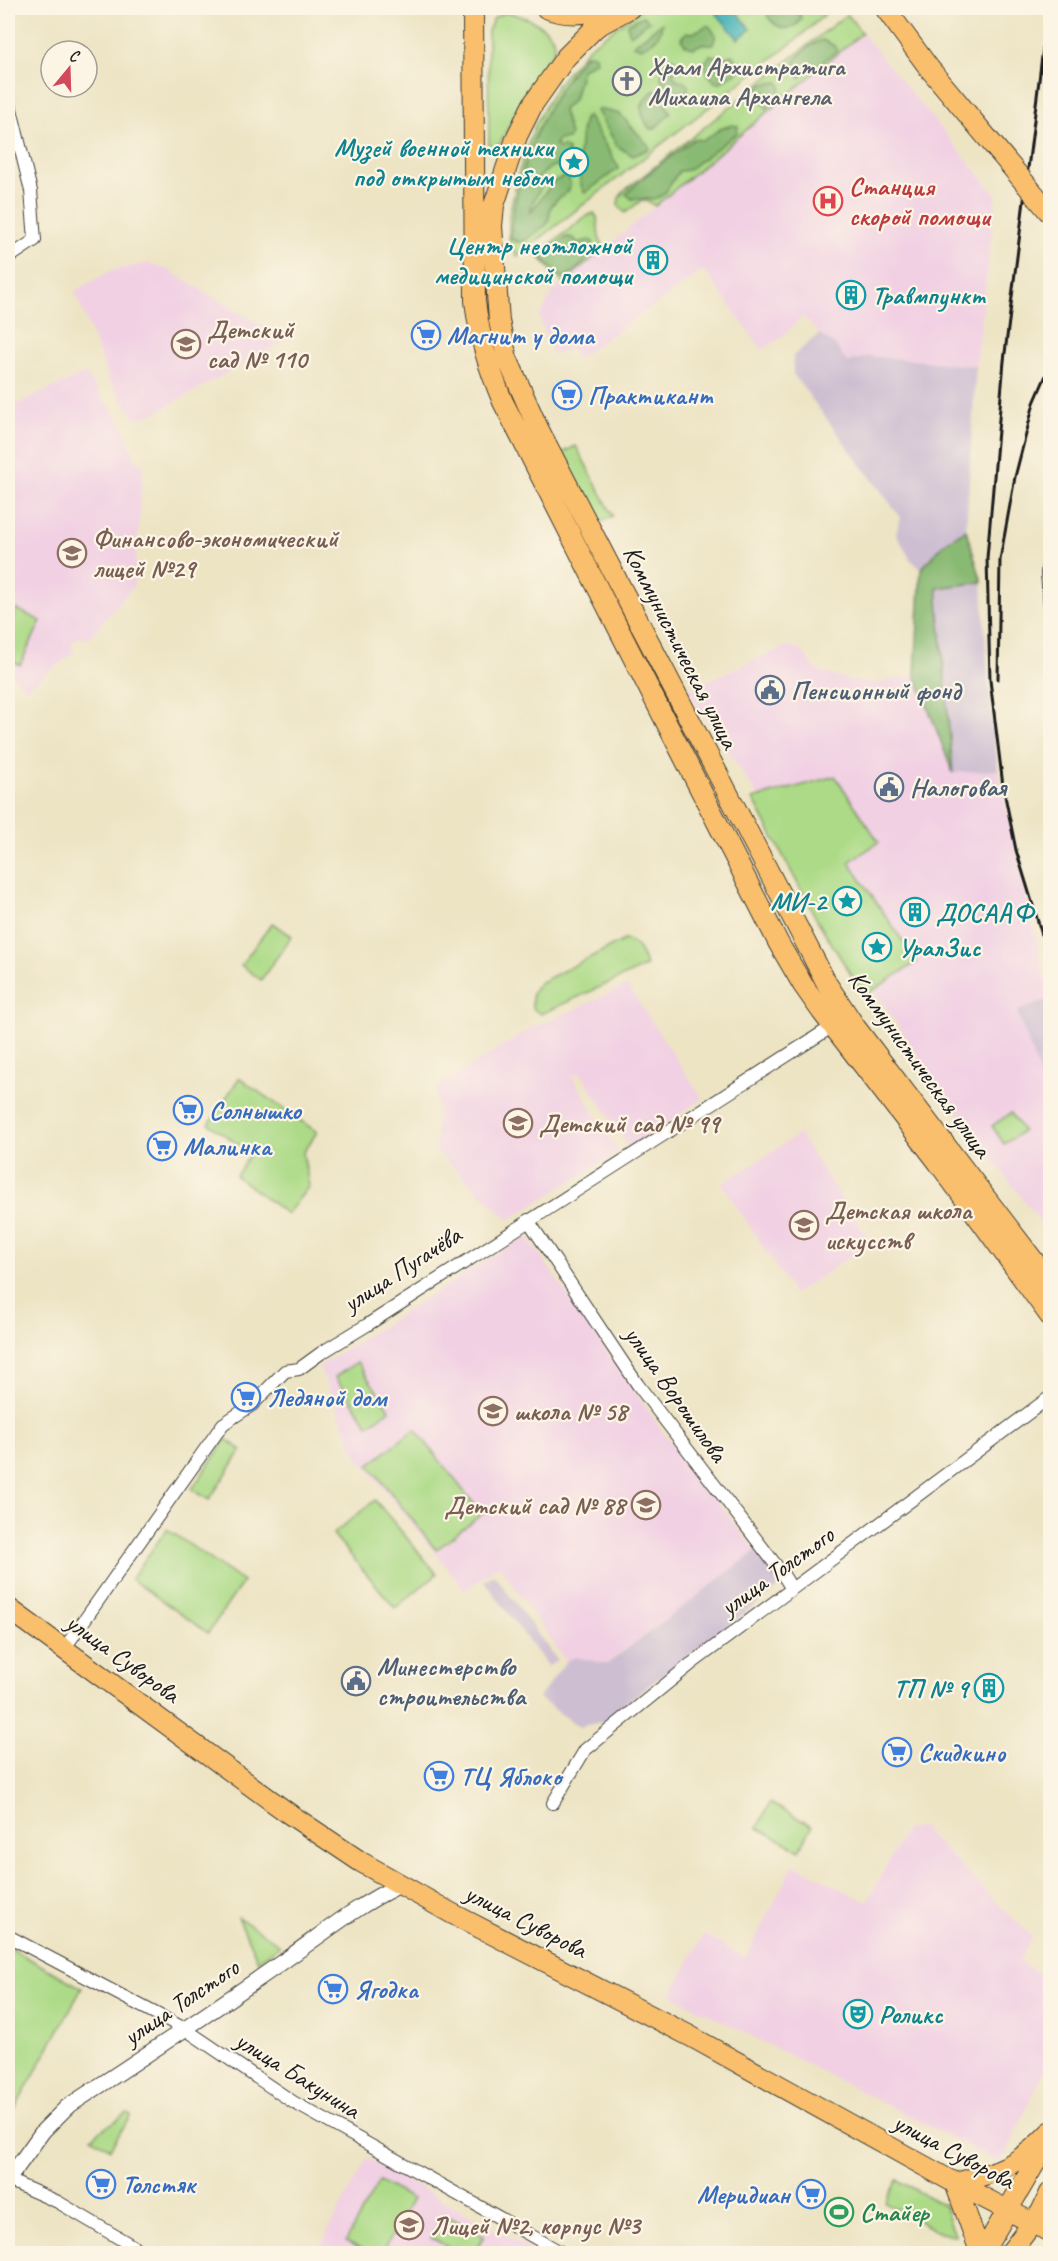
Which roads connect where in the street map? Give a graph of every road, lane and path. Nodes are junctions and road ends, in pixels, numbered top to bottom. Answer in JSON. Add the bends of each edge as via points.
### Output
{"nodes":[{"id":1,"x":473,"y":8,"type":"edge"},
{"id":2,"x":546,"y":8,"type":"edge"},
{"id":3,"x":610,"y":8,"type":"edge"},
{"id":4,"x":630,"y":8,"type":"edge"},
{"id":5,"x":876,"y":8,"type":"edge"},
{"id":6,"x":885,"y":8,"type":"edge"},
{"id":7,"x":900,"y":30,"type":"junction"},
{"id":8,"x":8,"y":97,"type":"edge"},
{"id":9,"x":1050,"y":213,"type":"edge"},
{"id":10,"x":8,"y":258,"type":"edge"},
{"id":11,"x":1050,"y":541,"type":"edge"},
{"id":12,"x":1050,"y":607,"type":"edge"},
{"id":13,"x":841,"y":1021,"type":"junction"},
{"id":14,"x":528,"y":1220,"type":"junction"},
{"id":15,"x":1050,"y":1282,"type":"edge"},
{"id":16,"x":1050,"y":1316,"type":"edge"},
{"id":17,"x":1050,"y":1397,"type":"edge"},
{"id":18,"x":792,"y":1589,"type":"junction"},
{"id":19,"x":8,"y":1608,"type":"edge"},
{"id":20,"x":64,"y":1649,"type":"junction"},
{"id":21,"x":553,"y":1803,"type":"dead end"},
{"id":22,"x":400,"y":1885,"type":"junction"},
{"id":23,"x":8,"y":1936,"type":"edge"},
{"id":24,"x":185,"y":2029,"type":"junction"},
{"id":25,"x":1050,"y":2134,"type":"edge"},
{"id":26,"x":8,"y":2180,"type":"edge"},
{"id":27,"x":955,"y":2183,"type":"junction"},
{"id":28,"x":1050,"y":2193,"type":"edge"},
{"id":29,"x":1009,"y":2210,"type":"junction"},
{"id":30,"x":1041,"y":2213,"type":"edge"},
{"id":31,"x":1050,"y":2232,"type":"edge"},
{"id":32,"x":146,"y":2253,"type":"edge"},
{"id":33,"x":564,"y":2253,"type":"edge"},
{"id":34,"x":982,"y":2253,"type":"edge"},
{"id":35,"x":1009,"y":2253,"type":"edge"}],
"edges":[{"from":1,"to":13,"type":"main road","name":"Коммунистическая улица","via":[[474,282],[480,339],[489,370],[779,944],[802,985]]},
{"from":2,"to":3,"type":"main road","via":[[564,14]]},
{"from":4,"to":13,"type":"main road","name":"Коммунистическая улица","via":[[581,40],[548,81],[517,136],[500,184],[492,226],[496,300],[507,358],[538,428],[810,952]]},
{"from":5,"to":7,"type":"main road"},
{"from":6,"to":7,"type":"main road"},
{"from":7,"to":9,"type":"main road","bridge":true},
{"from":8,"to":10,"type":"street","via":[[31,191],[35,240]]},
{"from":11,"to":12,"type":"street"},
{"from":13,"to":14,"type":"street","name":"улица Пугачёва"},
{"from":13,"to":15,"type":"main road","name":"Коммунистическая улица"},
{"from":13,"to":16,"type":"main road","name":"Коммунистическая улица"},
{"from":14,"to":18,"type":"street","name":"улица Ворошилова","via":[[638,1385]]},
{"from":14,"to":20,"type":"street","name":"улица Пугачёва","via":[[306,1364],[285,1371],[252,1405],[223,1424]]},
{"from":17,"to":18,"type":"street","name":"улица Толстого"},
{"from":18,"to":21,"type":"street","name":"улица Толстого","via":[[585,1750]]},
{"from":19,"to":20,"type":"main road","name":"улица Суворова"},
{"from":20,"to":22,"type":"main road","name":"улица Суворова","via":[[288,1813]]},
{"from":22,"to":24,"type":"street","name":"улица Толстого","via":[[362,1906]]},
{"from":22,"to":27,"type":"main road","name":"улица Суворова","via":[[690,2036]]},
{"from":23,"to":24,"type":"street","name":"улица Бакунина"},
{"from":24,"to":26,"type":"street","name":"улица Толстого","via":[[67,2107],[43,2131]]},
{"from":24,"to":33,"type":"street","name":"улица Бакунина","via":[[293,2102]]},
{"from":25,"to":27,"type":"main road","via":[[1012,2165]]},
{"from":25,"to":29,"type":"main road"},
{"from":26,"to":32,"type":"street","via":[[58,2202]]},
{"from":27,"to":29,"type":"main road","name":"улица Суворова"},
{"from":27,"to":34,"type":"main road"},
{"from":28,"to":30,"type":"main road"},
{"from":29,"to":30,"type":"main road","name":"улица Суворова"},
{"from":29,"to":34,"type":"main road"},
{"from":30,"to":31,"type":"main road","name":"улица Суворова"},
{"from":30,"to":35,"type":"main road"}]}
